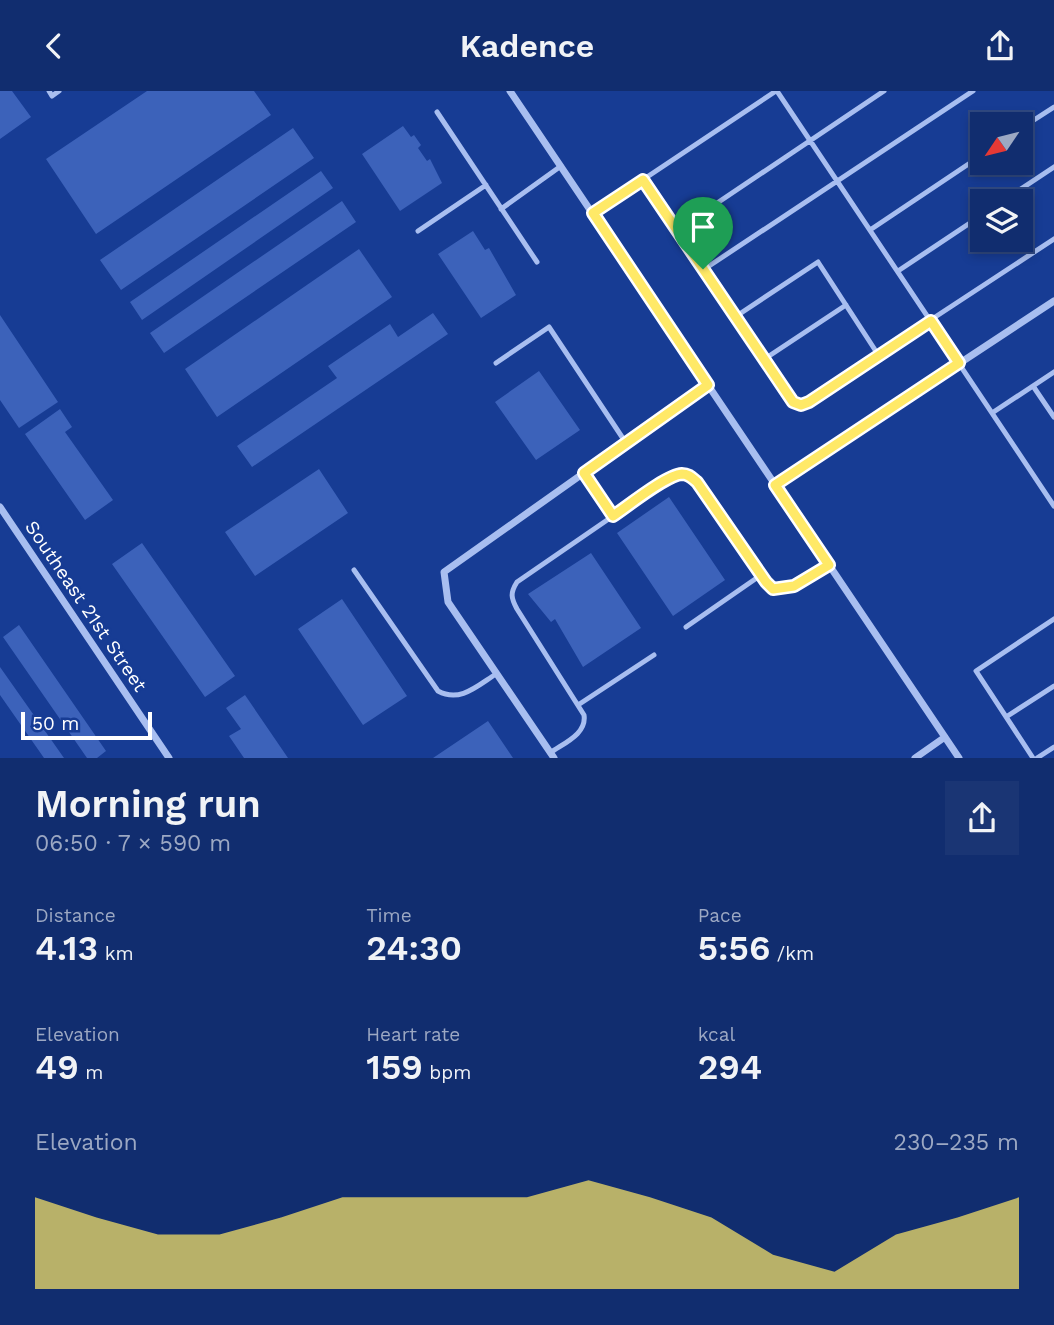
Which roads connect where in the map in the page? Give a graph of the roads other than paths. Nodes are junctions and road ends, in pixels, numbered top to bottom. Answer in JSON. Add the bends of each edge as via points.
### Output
{"nodes":[{"id":1,"x":49,"y":91,"type":"edge"},
{"id":2,"x":60,"y":91,"type":"edge"},
{"id":3,"x":510,"y":91,"type":"edge"},
{"id":4,"x":776,"y":91,"type":"edge"},
{"id":5,"x":884,"y":91,"type":"edge"},
{"id":6,"x":973,"y":91,"type":"edge"},
{"id":7,"x":1054,"y":107,"type":"edge"},
{"id":8,"x":437,"y":112,"type":"dead end"},
{"id":9,"x":1033,"y":121,"type":"edge"},
{"id":10,"x":811,"y":141,"type":"junction"},
{"id":11,"x":970,"y":163,"type":"edge"},
{"id":12,"x":561,"y":166,"type":"junction"},
{"id":13,"x":1054,"y":167,"type":"edge"},
{"id":14,"x":643,"y":180,"type":"junction"},
{"id":15,"x":838,"y":181,"type":"junction"},
{"id":16,"x":486,"y":185,"type":"junction"},
{"id":17,"x":1021,"y":189,"type":"edge"},
{"id":18,"x":501,"y":209,"type":"junction"},
{"id":19,"x":593,"y":213,"type":"junction"},
{"id":20,"x":970,"y":223,"type":"edge"},
{"id":21,"x":870,"y":229,"type":"junction"},
{"id":22,"x":677,"y":230,"type":"junction"},
{"id":23,"x":418,"y":231,"type":"dead end"},
{"id":24,"x":1054,"y":239,"type":"edge"},
{"id":25,"x":537,"y":261,"type":"dead end"},
{"id":26,"x":703,"y":269,"type":"junction"},
{"id":27,"x":898,"y":271,"type":"junction"},
{"id":28,"x":1054,"y":301,"type":"edge"},
{"id":29,"x":846,"y":305,"type":"junction"},
{"id":30,"x":735,"y":317,"type":"junction"},
{"id":31,"x":931,"y":321,"type":"junction"},
{"id":32,"x":879,"y":356,"type":"junction"},
{"id":33,"x":763,"y":360,"type":"junction"},
{"id":34,"x":496,"y":363,"type":"dead end"},
{"id":35,"x":959,"y":363,"type":"junction"},
{"id":36,"x":1054,"y":372,"type":"edge"},
{"id":37,"x":708,"y":385,"type":"junction"},
{"id":38,"x":1033,"y":386,"type":"junction"},
{"id":39,"x":992,"y":413,"type":"junction"},
{"id":40,"x":1054,"y":417,"type":"edge"},
{"id":41,"x":626,"y":443,"type":"junction"},
{"id":42,"x":584,"y":473,"type":"junction"},
{"id":43,"x":775,"y":485,"type":"junction"},
{"id":44,"x":1054,"y":506,"type":"edge"},
{"id":45,"x":0,"y":507,"type":"edge"},
{"id":46,"x":613,"y":516,"type":"junction"},
{"id":47,"x":829,"y":565,"type":"junction"},
{"id":48,"x":354,"y":570,"type":"dead end"},
{"id":49,"x":761,"y":575,"type":"junction"},
{"id":50,"x":1054,"y":619,"type":"edge"},
{"id":51,"x":686,"y":627,"type":"dead end"},
{"id":52,"x":654,"y":655,"type":"dead end"},
{"id":53,"x":496,"y":674,"type":"junction"},
{"id":54,"x":1054,"y":686,"type":"edge"},
{"id":55,"x":578,"y":705,"type":"junction"},
{"id":56,"x":1006,"y":717,"type":"junction"},
{"id":57,"x":945,"y":737,"type":"junction"},
{"id":58,"x":1054,"y":747,"type":"edge"},
{"id":59,"x":552,"y":755,"type":"edge"},
{"id":60,"x":169,"y":758,"type":"edge"},
{"id":61,"x":915,"y":758,"type":"edge"},
{"id":62,"x":959,"y":758,"type":"edge"},
{"id":63,"x":1035,"y":758,"type":"edge"}],
"edges":[{"from":1,"to":2,"type":"lane","via":[[52,96]]},
{"from":3,"to":12,"type":"street"},
{"from":4,"to":10,"type":"lane"},
{"from":4,"to":14,"type":"lane"},
{"from":5,"to":10,"type":"lane"},
{"from":6,"to":15,"type":"lane"},
{"from":7,"to":9,"type":"lane"},
{"from":8,"to":16,"type":"lane"},
{"from":10,"to":15,"type":"lane"},
{"from":10,"to":22,"type":"lane"},
{"from":11,"to":21,"type":"lane"},
{"from":12,"to":18,"type":"lane"},
{"from":12,"to":19,"type":"street"},
{"from":13,"to":17,"type":"lane"},
{"from":14,"to":19,"type":"lane"},
{"from":14,"to":22,"type":"lane"},
{"from":15,"to":21,"type":"lane"},
{"from":15,"to":26,"type":"lane"},
{"from":16,"to":18,"type":"lane"},
{"from":16,"to":23,"type":"lane"},
{"from":18,"to":25,"type":"lane"},
{"from":19,"to":37,"type":"street"},
{"from":20,"to":27,"type":"lane"},
{"from":21,"to":27,"type":"lane"},
{"from":22,"to":26,"type":"lane"},
{"from":24,"to":31,"type":"lane"},
{"from":26,"to":30,"type":"lane"},
{"from":27,"to":31,"type":"lane"},
{"from":28,"to":35,"type":"street"},
{"from":29,"to":30,"type":"lane","via":[[818,262]]},
{"from":29,"to":32,"type":"lane"},
{"from":29,"to":33,"type":"lane"},
{"from":30,"to":33,"type":"lane"},
{"from":31,"to":32,"type":"lane"},
{"from":31,"to":35,"type":"lane"},
{"from":32,"to":33,"type":"lane","via":[[801,405],[786,395]]},
{"from":34,"to":41,"type":"lane","via":[[549,327]]},
{"from":35,"to":39,"type":"lane"},
{"from":35,"to":43,"type":"street"},
{"from":36,"to":38,"type":"lane"},
{"from":37,"to":41,"type":"street"},
{"from":37,"to":43,"type":"street"},
{"from":38,"to":39,"type":"lane"},
{"from":38,"to":40,"type":"lane"},
{"from":39,"to":44,"type":"lane"},
{"from":41,"to":42,"type":"street"},
{"from":42,"to":46,"type":"lane"},
{"from":42,"to":53,"type":"street","via":[[444,572],[448,602]]},
{"from":43,"to":47,"type":"street"},
{"from":45,"to":60,"type":"street","name":"Southeast 21st Street"},
{"from":46,"to":49,"type":"lane","via":[[669,479],[689,475]]},
{"from":46,"to":55,"type":"lane","via":[[512,590],[517,609]]},
{"from":47,"to":49,"type":"lane","via":[[785,589],[773,589]]},
{"from":47,"to":57,"type":"street"},
{"from":48,"to":53,"type":"lane","via":[[438,691],[447,696],[465,694]]},
{"from":49,"to":51,"type":"lane"},
{"from":50,"to":56,"type":"lane","via":[[976,671]]},
{"from":52,"to":55,"type":"lane"},
{"from":53,"to":59,"type":"street"},
{"from":54,"to":56,"type":"lane"},
{"from":55,"to":59,"type":"lane","via":[[585,725]]},
{"from":56,"to":63,"type":"lane"},
{"from":57,"to":61,"type":"street"},
{"from":57,"to":62,"type":"street"},
{"from":58,"to":63,"type":"lane"}]}
